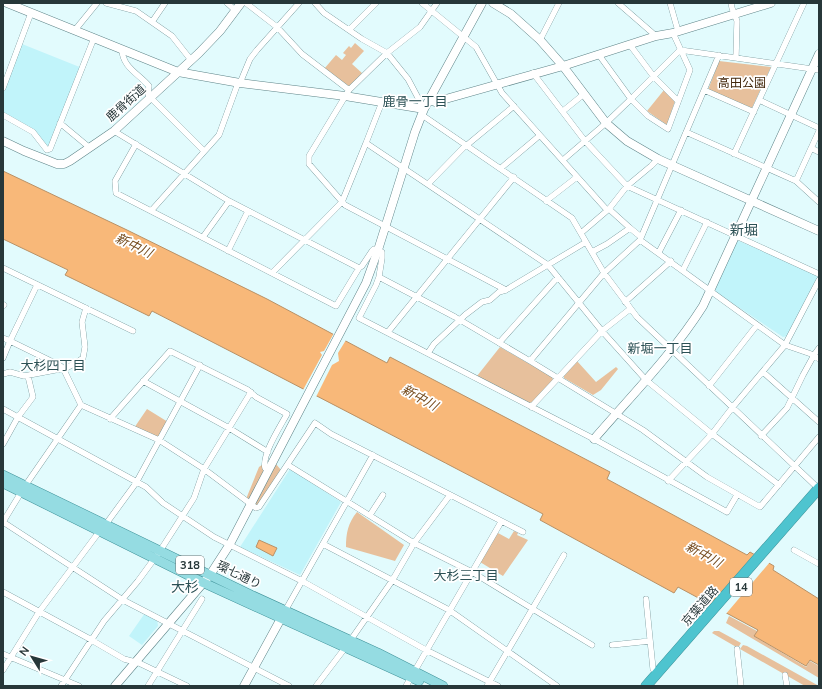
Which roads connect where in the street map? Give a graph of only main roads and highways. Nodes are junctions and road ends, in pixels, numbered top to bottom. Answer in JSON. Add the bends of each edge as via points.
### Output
{"nodes":[{"id":1,"x":3,"y":475,"type":"edge"},
{"id":2,"x":3,"y":483,"type":"edge"},
{"id":3,"x":23,"y":489,"type":"junction"},
{"id":4,"x":819,"y":489,"type":"edge"},
{"id":5,"x":819,"y":498,"type":"edge"},
{"id":6,"x":769,"y":550,"type":"junction"},
{"id":7,"x":283,"y":615,"type":"junction"},
{"id":8,"x":707,"y":622,"type":"junction"},
{"id":9,"x":347,"y":644,"type":"junction"},
{"id":10,"x":411,"y":677,"type":"edge"},
{"id":11,"x":430,"y":683,"type":"edge"},
{"id":12,"x":419,"y":686,"type":"edge"},
{"id":13,"x":443,"y":686,"type":"edge"},
{"id":14,"x":452,"y":686,"type":"edge"},
{"id":15,"x":646,"y":686,"type":"edge"},
{"id":16,"x":655,"y":686,"type":"edge"}],
"edges":[{"from":1,"to":3,"type":"main road","name":"環七通り","number":"318"},
{"from":2,"to":3,"type":"main road","name":"環七通り","number":"318"},
{"from":3,"to":7,"type":"main road","name":"環七通り","number":"318","via":[[106,524],[210,575]]},
{"from":3,"to":7,"type":"main road","name":"環七通り","number":"318","via":[[99,532],[154,559],[204,583]]},
{"from":4,"to":6,"type":"highway","name":"京葉道路","number":"14"},
{"from":5,"to":6,"type":"highway","name":"京葉道路","number":"14"},
{"from":6,"to":8,"type":"highway","name":"京葉道路","number":"14"},
{"from":7,"to":9,"type":"main road","name":"環七通り","number":"318"},
{"from":8,"to":15,"type":"highway","name":"京葉道路","number":"14"},
{"from":8,"to":16,"type":"highway","name":"京葉道路","number":"14"},
{"from":9,"to":10,"type":"main road","name":"環七通り","number":"318","via":[[375,662]]},
{"from":9,"to":10,"type":"main road","name":"環七通り","number":"318","via":[[378,653]]},
{"from":10,"to":11,"type":"main road","number":"318"},
{"from":10,"to":12,"type":"main road"},
{"from":10,"to":14,"type":"main road","number":"318"},
{"from":11,"to":13,"type":"main road","number":"318"}]}
